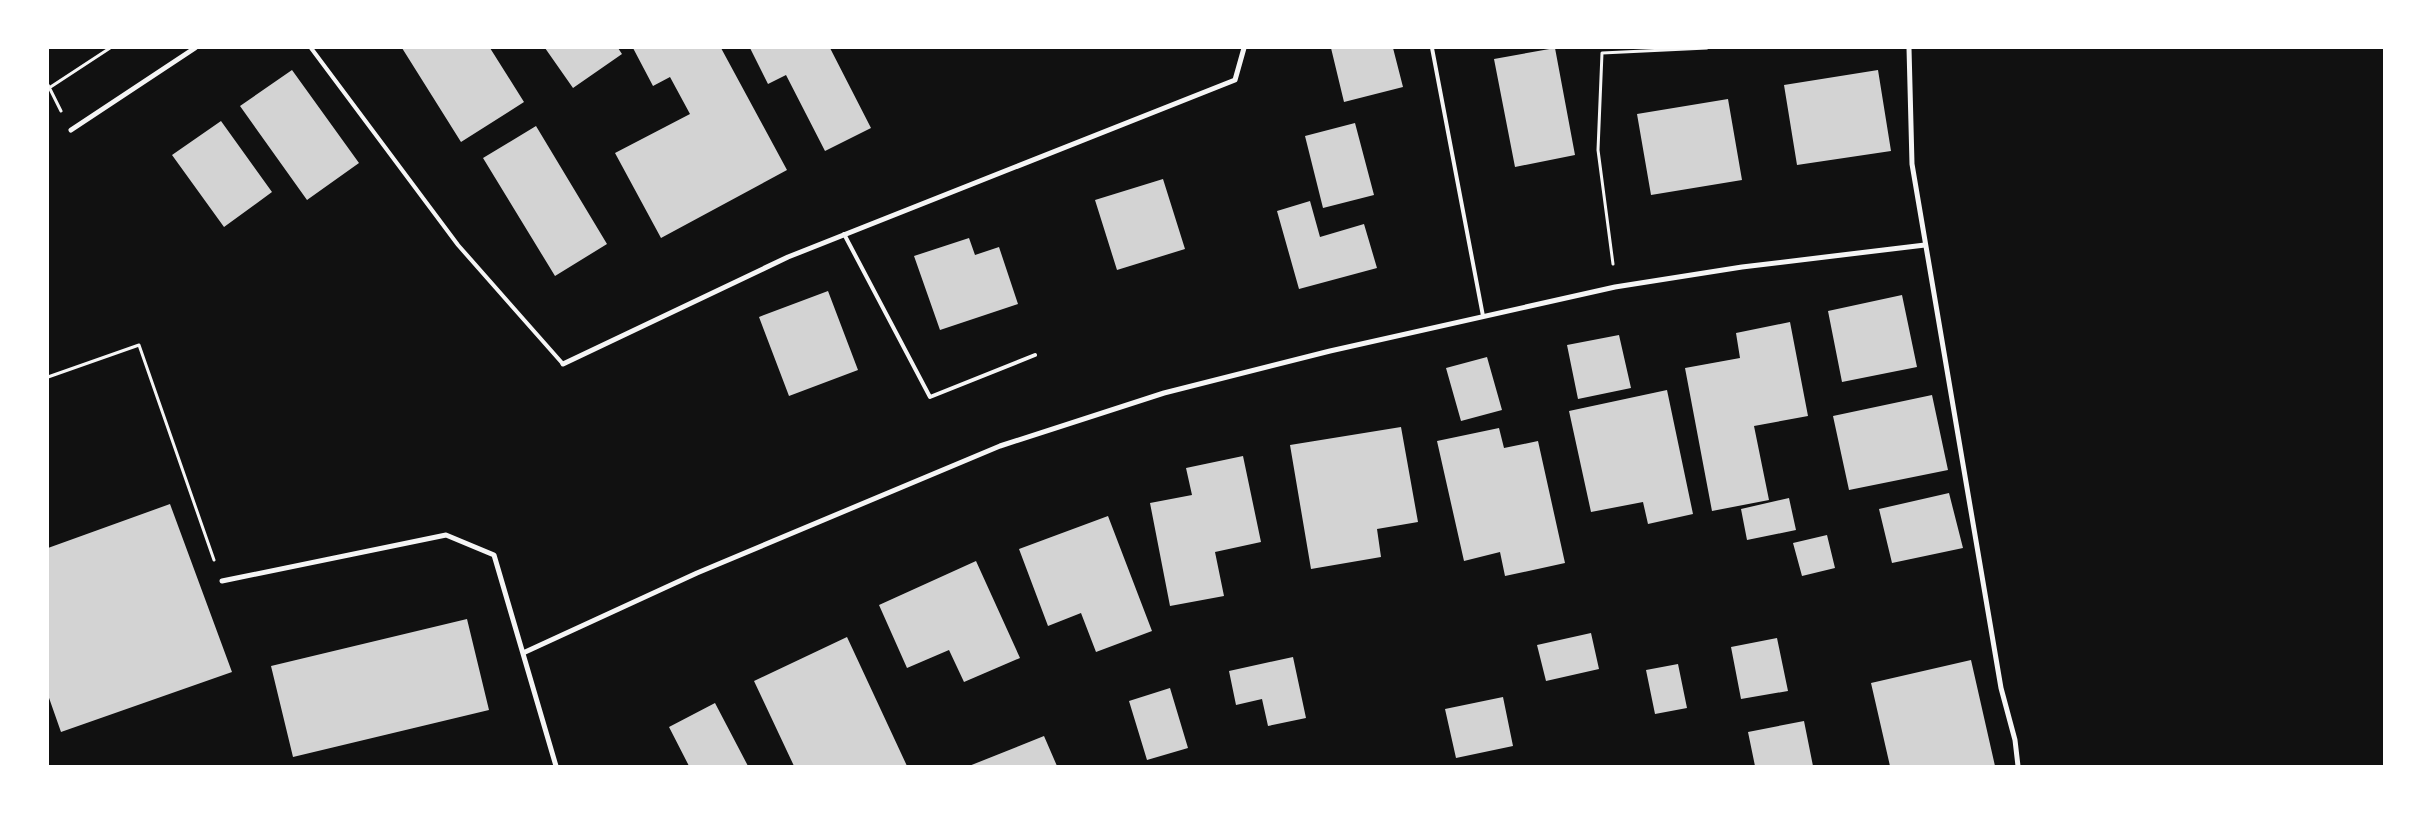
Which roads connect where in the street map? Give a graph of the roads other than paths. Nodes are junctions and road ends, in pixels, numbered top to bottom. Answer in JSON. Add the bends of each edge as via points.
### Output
{"nodes":[{"id":1,"x":195,"y":48,"type":"edge"},
{"id":2,"x":311,"y":48,"type":"edge"},
{"id":3,"x":1244,"y":48,"type":"edge"},
{"id":4,"x":1432,"y":48,"type":"edge"},
{"id":5,"x":1910,"y":48,"type":"edge"},
{"id":6,"x":71,"y":130,"type":"dead end"},
{"id":7,"x":844,"y":234,"type":"junction"},
{"id":8,"x":1925,"y":245,"type":"junction"},
{"id":9,"x":1483,"y":316,"type":"junction"},
{"id":10,"x":1035,"y":355,"type":"dead end"},
{"id":11,"x":563,"y":364,"type":"joint"},
{"id":12,"x":222,"y":582,"type":"road end"},
{"id":13,"x":523,"y":653,"type":"junction"},
{"id":14,"x":556,"y":766,"type":"edge"},
{"id":15,"x":2018,"y":766,"type":"edge"}],
"edges":[{"from":1,"to":6,"type":"street"},
{"from":2,"to":11,"type":"lane","via":[[458,245]]},
{"from":3,"to":7,"type":"street","via":[[1235,80]]},
{"from":4,"to":9,"type":"lane"},
{"from":5,"to":8,"type":"street","via":[[1912,164]]},
{"from":7,"to":10,"type":"lane","via":[[930,397]]},
{"from":7,"to":11,"type":"street","via":[[788,257]]},
{"from":8,"to":9,"type":"street","via":[[1742,267],[1615,287]]},
{"from":8,"to":15,"type":"street","via":[[2001,688]]},
{"from":9,"to":13,"type":"street","via":[[1164,393],[1000,446],[696,573]]},
{"from":12,"to":13,"type":"street","via":[[446,535],[494,555]]},
{"from":13,"to":14,"type":"street"}]}
